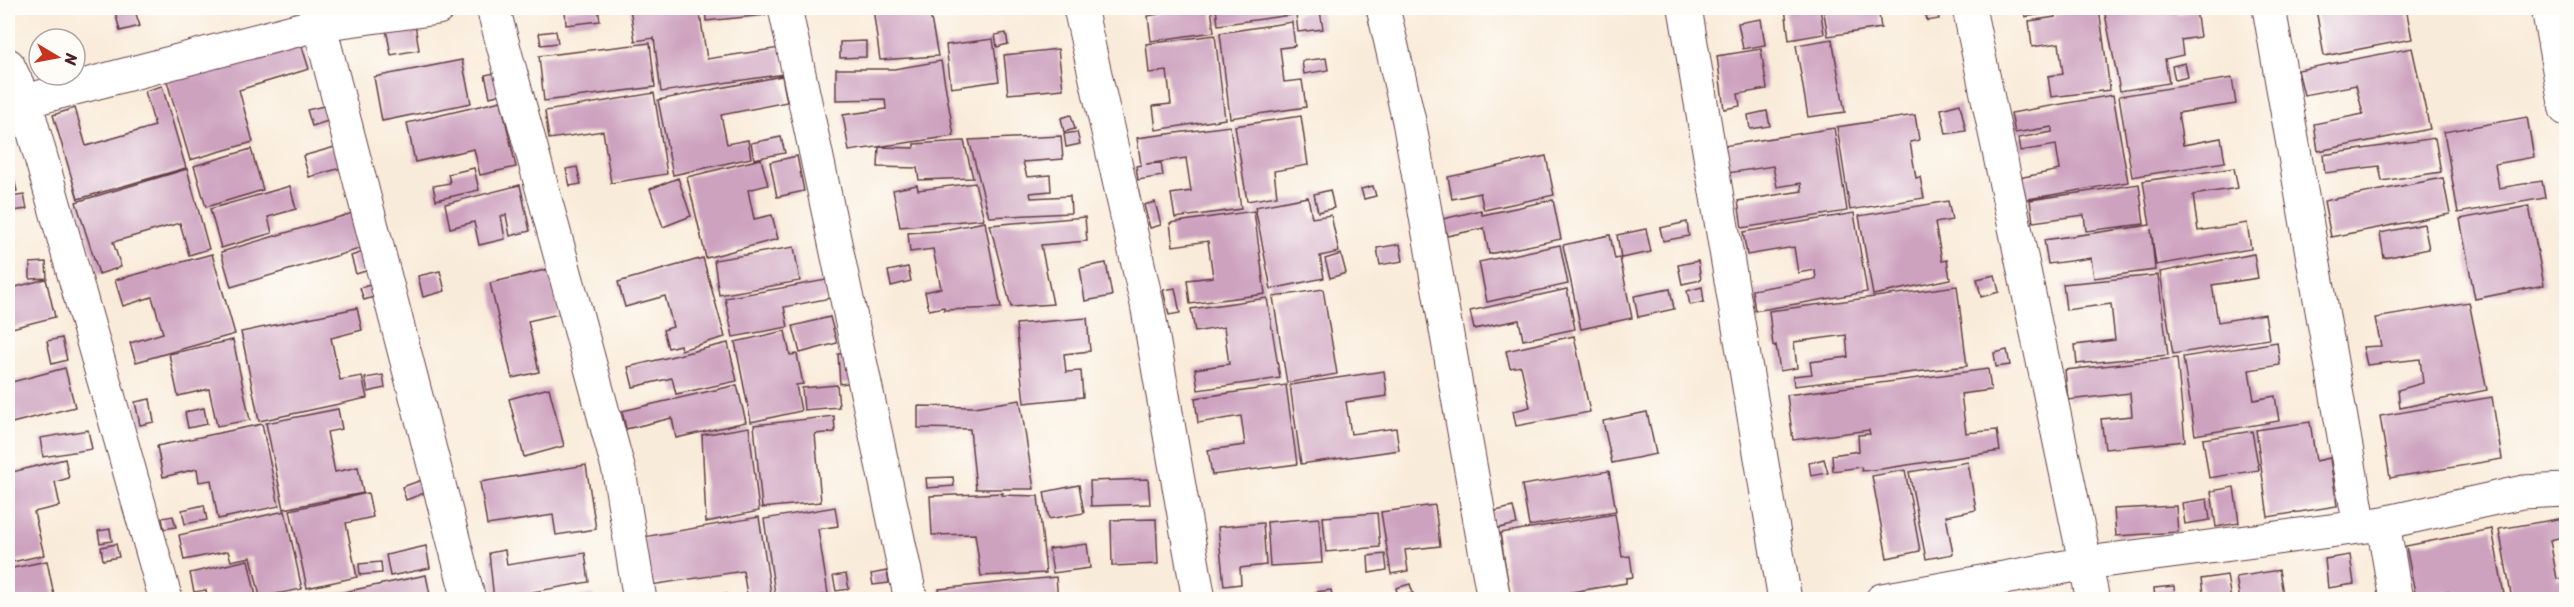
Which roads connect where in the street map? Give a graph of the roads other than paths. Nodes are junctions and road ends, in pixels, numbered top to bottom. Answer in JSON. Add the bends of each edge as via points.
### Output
{"nodes":[{"id":1,"x":438,"y":8,"type":"edge"},
{"id":2,"x":494,"y":8,"type":"edge"},
{"id":3,"x":785,"y":8,"type":"edge"},
{"id":4,"x":1080,"y":8,"type":"edge"},
{"id":5,"x":1383,"y":8,"type":"edge"},
{"id":6,"x":1685,"y":8,"type":"edge"},
{"id":7,"x":1969,"y":8,"type":"edge"},
{"id":8,"x":2269,"y":8,"type":"edge"},
{"id":9,"x":2548,"y":8,"type":"edge"},
{"id":10,"x":317,"y":16,"type":"edge"},
{"id":11,"x":8,"y":65,"type":"edge"},
{"id":12,"x":26,"y":101,"type":"junction"},
{"id":13,"x":2566,"y":109,"type":"edge"},
{"id":14,"x":2566,"y":490,"type":"edge"},
{"id":15,"x":2371,"y":525,"type":"junction"},
{"id":16,"x":2087,"y":563,"type":"junction"},
{"id":17,"x":166,"y":600,"type":"edge"},
{"id":18,"x":469,"y":600,"type":"edge"},
{"id":19,"x":640,"y":600,"type":"edge"},
{"id":20,"x":911,"y":600,"type":"edge"},
{"id":21,"x":1199,"y":600,"type":"edge"},
{"id":22,"x":1494,"y":600,"type":"edge"},
{"id":23,"x":1785,"y":600,"type":"edge"},
{"id":24,"x":1882,"y":600,"type":"edge"},
{"id":25,"x":2093,"y":600,"type":"edge"},
{"id":26,"x":2396,"y":600,"type":"edge"}],
"edges":[{"from":1,"to":10,"type":"street"},
{"from":2,"to":19,"type":"street","via":[[619,471]]},
{"from":3,"to":20,"type":"street"},
{"from":4,"to":21,"type":"street","via":[[1148,304]]},
{"from":5,"to":22,"type":"street","via":[[1409,121]]},
{"from":6,"to":23,"type":"street"},
{"from":7,"to":16,"type":"street"},
{"from":8,"to":15,"type":"street"},
{"from":9,"to":13,"type":"street"},
{"from":10,"to":12,"type":"street"},
{"from":10,"to":18,"type":"street"},
{"from":11,"to":12,"type":"street"},
{"from":12,"to":17,"type":"street"},
{"from":14,"to":15,"type":"street","via":[[2523,492]]},
{"from":15,"to":16,"type":"street"},
{"from":15,"to":26,"type":"street"},
{"from":16,"to":24,"type":"street"},
{"from":16,"to":25,"type":"street"}]}
